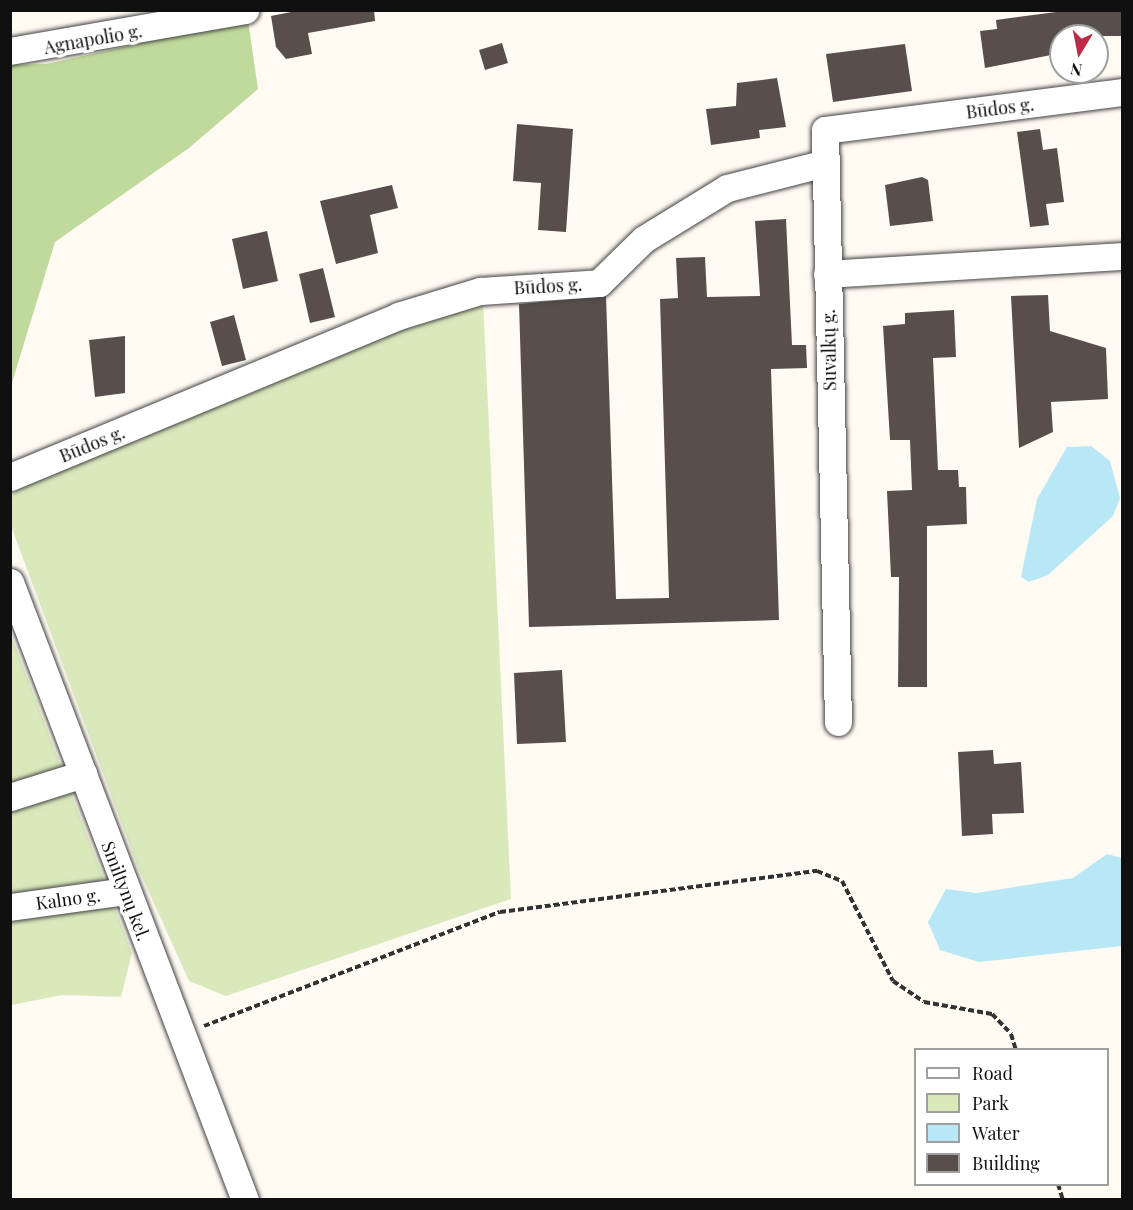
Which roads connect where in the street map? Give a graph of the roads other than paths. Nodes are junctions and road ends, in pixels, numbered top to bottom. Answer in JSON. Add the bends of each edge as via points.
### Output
{"nodes":[{"id":1,"x":245,"y":10,"type":"edge"},
{"id":2,"x":10,"y":51,"type":"edge"},
{"id":3,"x":1122,"y":92,"type":"edge"},
{"id":4,"x":825,"y":163,"type":"junction"},
{"id":5,"x":1122,"y":256,"type":"edge"},
{"id":6,"x":827,"y":274,"type":"junction"},
{"id":7,"x":10,"y":477,"type":"edge"},
{"id":8,"x":10,"y":582,"type":"edge"},
{"id":9,"x":838,"y":722,"type":"dead end"},
{"id":10,"x":82,"y":774,"type":"junction"},
{"id":11,"x":10,"y":797,"type":"edge"},
{"id":12,"x":125,"y":891,"type":"junction"},
{"id":13,"x":10,"y":907,"type":"edge"},
{"id":14,"x":244,"y":1200,"type":"edge"}],
"edges":[{"from":1,"to":2,"type":"street","name":"Agnapolio g."},
{"from":3,"to":4,"type":"street","name":"Būdos g.","via":[[825,130]]},
{"from":4,"to":6,"type":"street","name":"Suvalkų g."},
{"from":4,"to":7,"type":"street","name":"Būdos g.","via":[[727,188],[644,239],[599,283],[480,291],[398,316]]},
{"from":5,"to":6,"type":"street"},
{"from":6,"to":9,"type":"street","name":"Suvalkų g."},
{"from":8,"to":10,"type":"street","name":"Smiltynų kel."},
{"from":10,"to":11,"type":"street"},
{"from":10,"to":12,"type":"street","name":"Smiltynų kel."},
{"from":12,"to":13,"type":"street","name":"Kalno g."},
{"from":12,"to":14,"type":"street","name":"Smiltynų kel.","via":[[184,1033]]}]}
